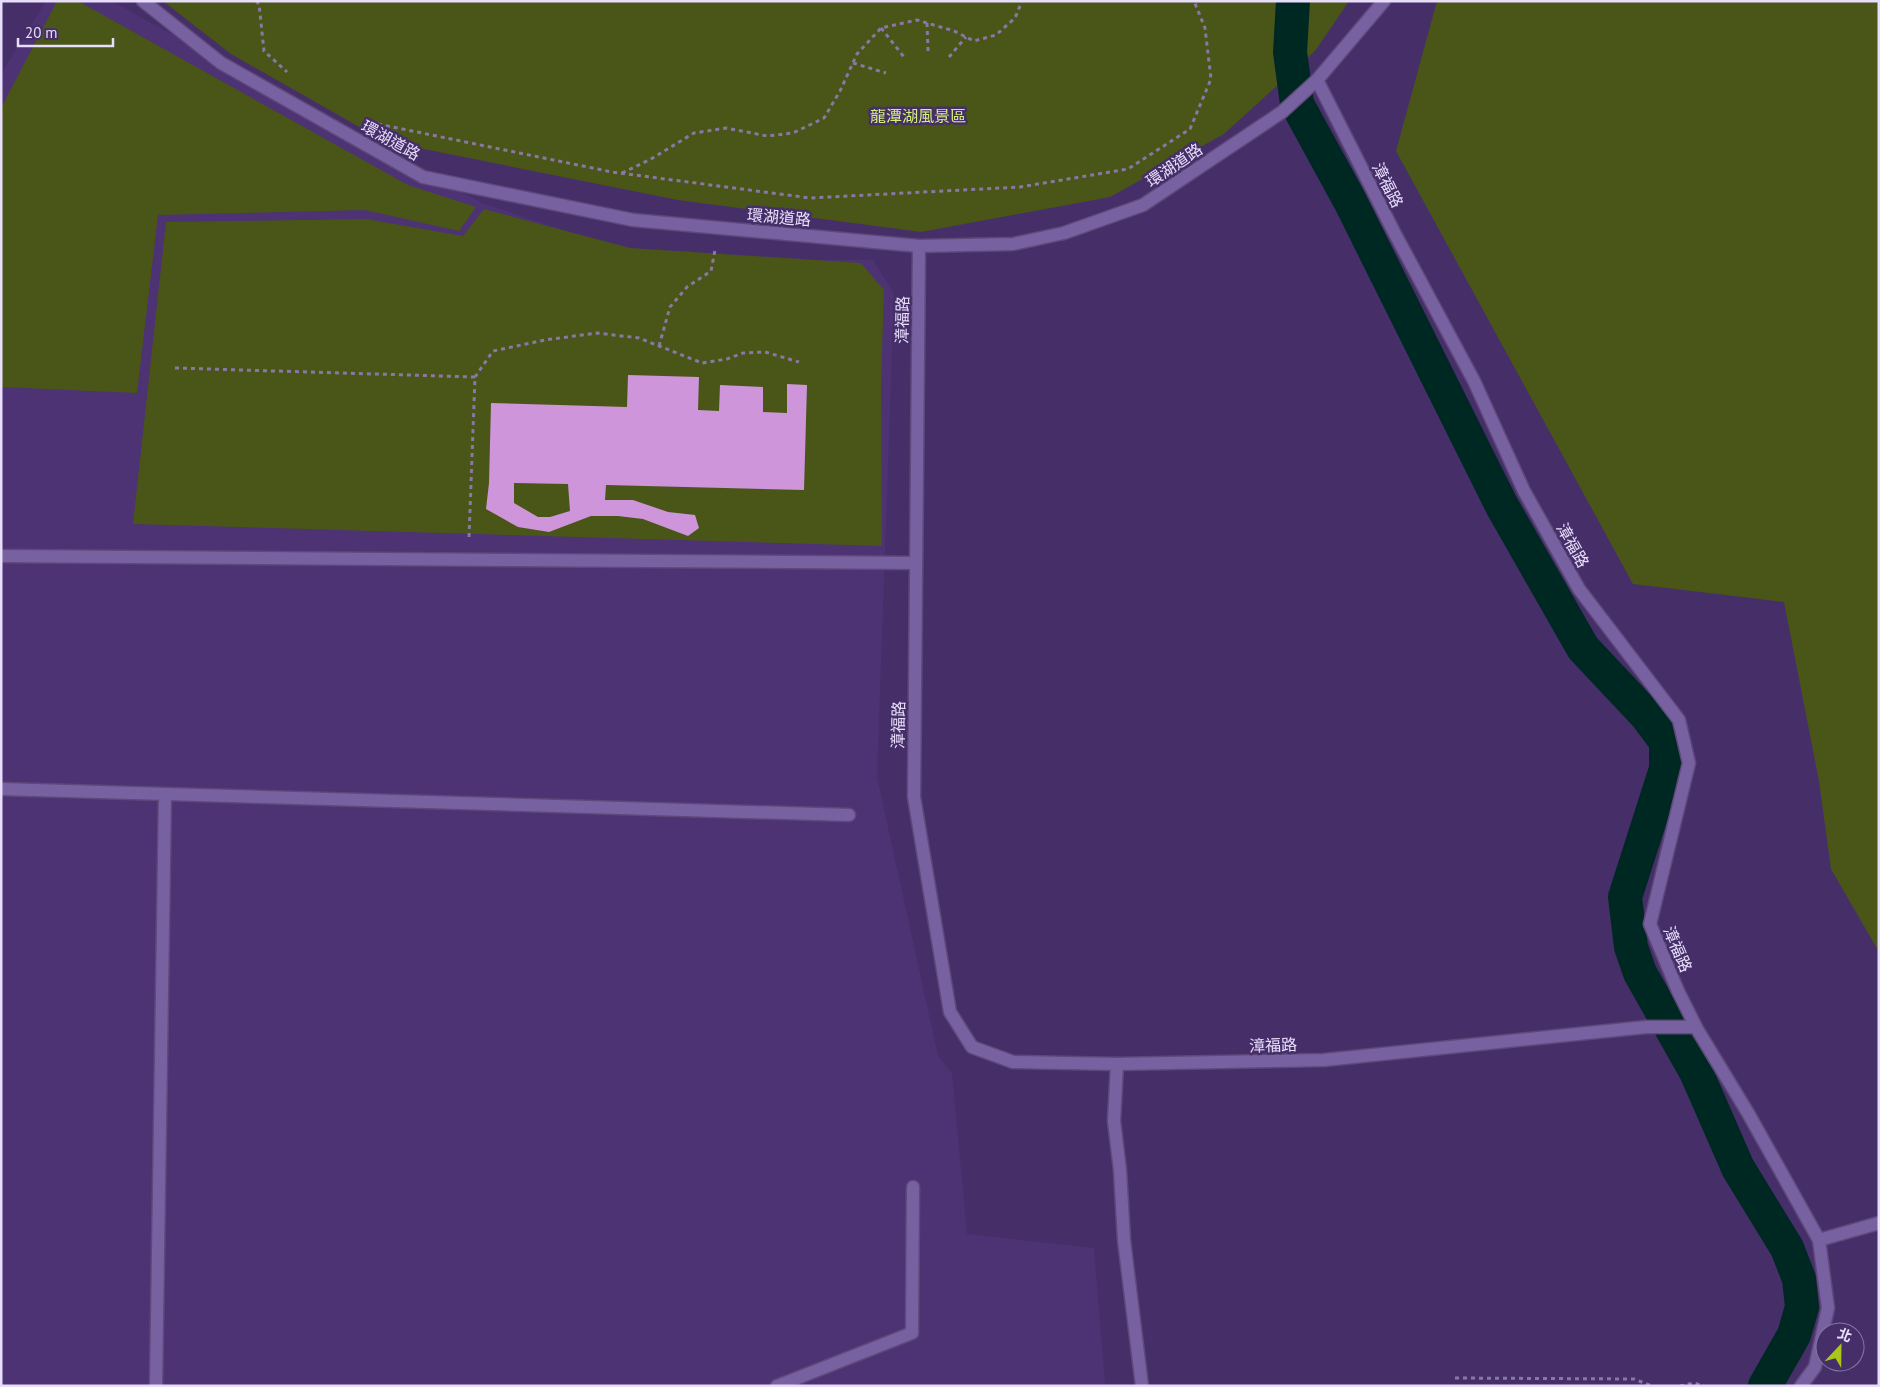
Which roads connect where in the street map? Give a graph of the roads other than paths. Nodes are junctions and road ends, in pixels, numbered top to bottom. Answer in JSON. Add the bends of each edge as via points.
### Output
{"nodes":[{"id":1,"x":143,"y":1,"type":"edge"},
{"id":2,"x":1384,"y":1,"type":"edge"},
{"id":3,"x":1317,"y":80,"type":"junction"},
{"id":4,"x":919,"y":246,"type":"junction"},
{"id":5,"x":1,"y":556,"type":"edge"},
{"id":6,"x":916,"y":563,"type":"junction"},
{"id":7,"x":1,"y":789,"type":"edge"},
{"id":8,"x":165,"y":794,"type":"junction"},
{"id":9,"x":849,"y":815,"type":"dead end"},
{"id":10,"x":1696,"y":1028,"type":"junction"},
{"id":11,"x":1117,"y":1064,"type":"junction"},
{"id":12,"x":913,"y":1187,"type":"dead end"},
{"id":13,"x":1879,"y":1223,"type":"edge"},
{"id":14,"x":1819,"y":1240,"type":"junction"},
{"id":15,"x":156,"y":1386,"type":"edge"},
{"id":16,"x":776,"y":1386,"type":"edge"},
{"id":17,"x":1142,"y":1386,"type":"edge"},
{"id":18,"x":1801,"y":1386,"type":"edge"}],
"edges":[{"from":1,"to":4,"type":"street","name":"環湖道路","via":[[221,63],[423,177],[633,220]]},
{"from":2,"to":3,"type":"street","name":"環湖道路"},
{"from":3,"to":4,"type":"street","name":"環湖道路","via":[[1282,112],[1143,205],[1064,233],[1013,244]]},
{"from":3,"to":10,"type":"street","name":"漳福路","via":[[1474,382],[1524,490],[1579,589],[1679,720],[1689,763],[1650,924]]},
{"from":4,"to":6,"type":"street","name":"漳福路"},
{"from":5,"to":6,"type":"street"},
{"from":6,"to":11,"type":"street","name":"漳福路","via":[[914,797],[950,1012],[972,1047],[1013,1062]]},
{"from":7,"to":8,"type":"street"},
{"from":8,"to":9,"type":"street"},
{"from":8,"to":15,"type":"street"},
{"from":10,"to":11,"type":"street","name":"漳福路","via":[[1646,1027],[1324,1060]]},
{"from":10,"to":14,"type":"street","name":"漳福路"},
{"from":11,"to":17,"type":"street","via":[[1114,1121],[1124,1240]]},
{"from":12,"to":16,"type":"street","via":[[912,1333]]},
{"from":13,"to":14,"type":"street"},
{"from":14,"to":18,"type":"street","name":"漳福路","via":[[1828,1308],[1814,1367]]}]}
